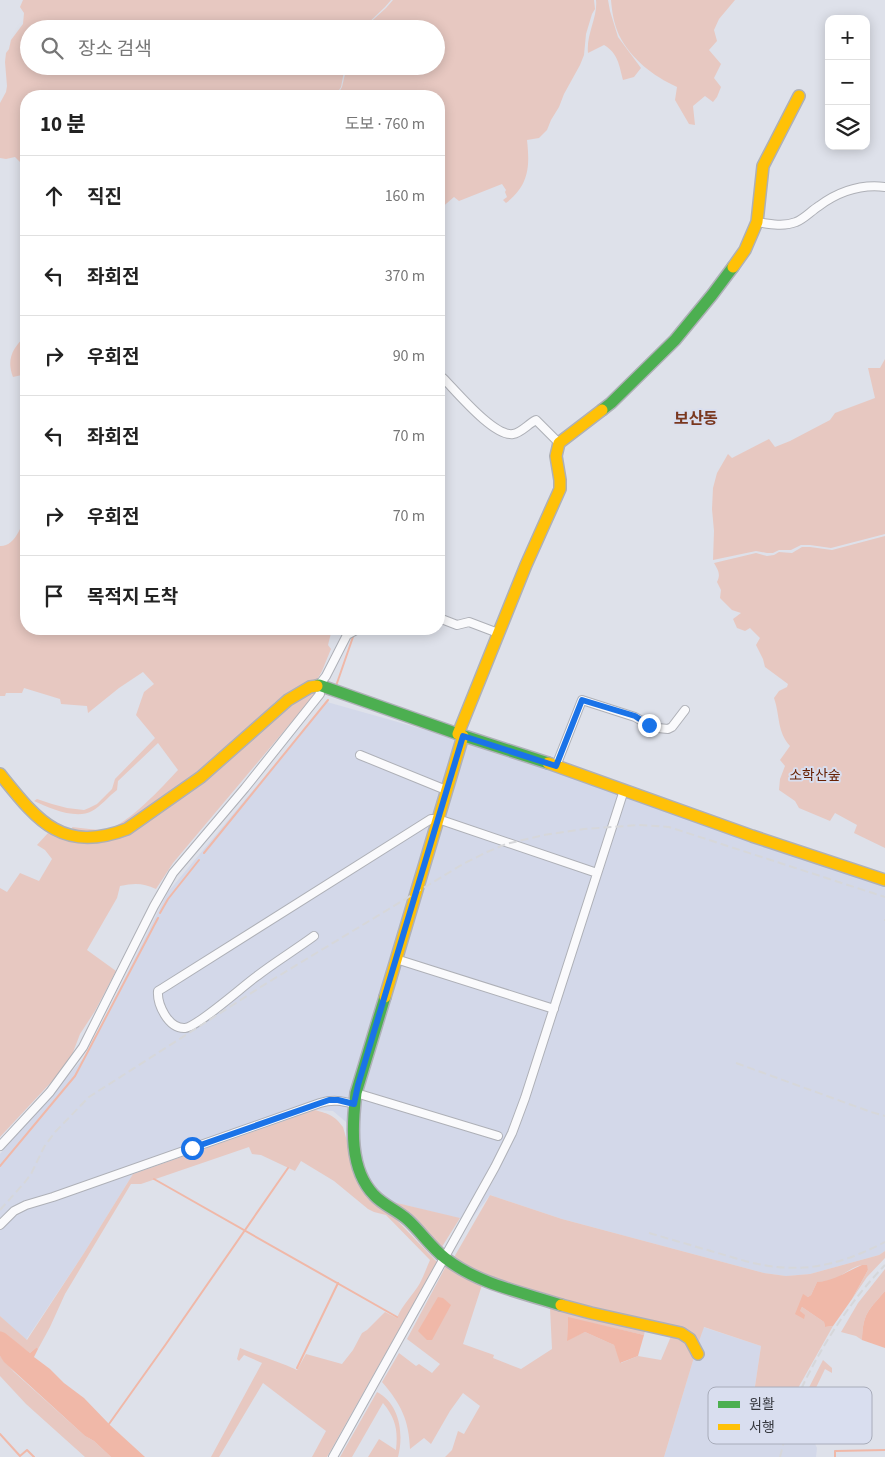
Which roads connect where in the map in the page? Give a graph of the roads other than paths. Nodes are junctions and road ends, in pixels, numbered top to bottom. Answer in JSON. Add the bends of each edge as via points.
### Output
{"nodes":[{"id":1,"x":799,"y":96,"type":"dead end"},
{"id":2,"x":885,"y":187,"type":"edge"},
{"id":3,"x":757,"y":222,"type":"junction"},
{"id":4,"x":445,"y":381,"type":"edge"},
{"id":5,"x":559,"y":444,"type":"junction"},
{"id":6,"x":445,"y":620,"type":"edge"},
{"id":7,"x":498,"y":633,"type":"junction"},
{"id":8,"x":346,"y":635,"type":"edge"},
{"id":9,"x":319,"y":685,"type":"junction"},
{"id":10,"x":685,"y":710,"type":"dead end"},
{"id":11,"x":460,"y":735,"type":"junction"},
{"id":12,"x":360,"y":755,"type":"dead end"},
{"id":13,"x":556,"y":766,"type":"junction"},
{"id":14,"x":0,"y":774,"type":"edge"},
{"id":15,"x":446,"y":790,"type":"junction"},
{"id":16,"x":624,"y":790,"type":"junction"},
{"id":17,"x":438,"y":819,"type":"junction"},
{"id":18,"x":597,"y":873,"type":"junction"},
{"id":19,"x":885,"y":880,"type":"edge"},
{"id":20,"x":314,"y":936,"type":"dead end"},
{"id":21,"x":396,"y":959,"type":"junction"},
{"id":22,"x":554,"y":1009,"type":"junction"},
{"id":23,"x":355,"y":1099,"type":"junction"},
{"id":24,"x":498,"y":1136,"type":"dead end"},
{"id":25,"x":0,"y":1146,"type":"edge"},
{"id":26,"x":0,"y":1225,"type":"edge"},
{"id":27,"x":444,"y":1257,"type":"junction"},
{"id":28,"x":698,"y":1354,"type":"dead end"},
{"id":29,"x":332,"y":1457,"type":"edge"}],
"edges":[{"from":1,"to":3,"type":"street","via":[[763,166]]},
{"from":2,"to":3,"type":"street","via":[[851,189],[795,222],[781,225]]},
{"from":3,"to":5,"type":"street","via":[[744,250],[675,340],[623,392]]},
{"from":4,"to":5,"type":"street","via":[[498,432],[518,433],[536,420]]},
{"from":5,"to":7,"type":"street","via":[[556,456],[560,489]]},
{"from":6,"to":7,"type":"street","via":[[457,625],[469,622]]},
{"from":7,"to":11,"type":"street"},
{"from":8,"to":9,"type":"street"},
{"from":9,"to":11,"type":"street"},
{"from":9,"to":14,"type":"street","via":[[288,700],[201,777],[118,834],[82,837],[42,822]]},
{"from":9,"to":25,"type":"street","via":[[320,694],[173,874],[79,1054],[50,1092]]},
{"from":10,"to":13,"type":"street","via":[[668,729],[582,700]]},
{"from":11,"to":13,"type":"street"},
{"from":11,"to":15,"type":"street"},
{"from":12,"to":15,"type":"street"},
{"from":13,"to":16,"type":"street"},
{"from":15,"to":17,"type":"street"},
{"from":16,"to":18,"type":"street"},
{"from":16,"to":19,"type":"street"},
{"from":17,"to":18,"type":"street"},
{"from":17,"to":20,"type":"street","via":[[423,824],[158,990],[160,1006],[171,1022],[187,1028]]},
{"from":17,"to":21,"type":"street"},
{"from":18,"to":22,"type":"street"},
{"from":21,"to":22,"type":"street"},
{"from":21,"to":23,"type":"street"},
{"from":22,"to":27,"type":"street","via":[[512,1133]]},
{"from":23,"to":24,"type":"street"},
{"from":23,"to":26,"type":"street","via":[[329,1100],[26,1205],[14,1211]]},
{"from":23,"to":27,"type":"street","via":[[356,1149],[365,1182],[374,1196],[408,1220]]},
{"from":27,"to":28,"type":"street","via":[[473,1276],[515,1290],[596,1314],[679,1332],[692,1342]]},
{"from":27,"to":29,"type":"street"}]}
